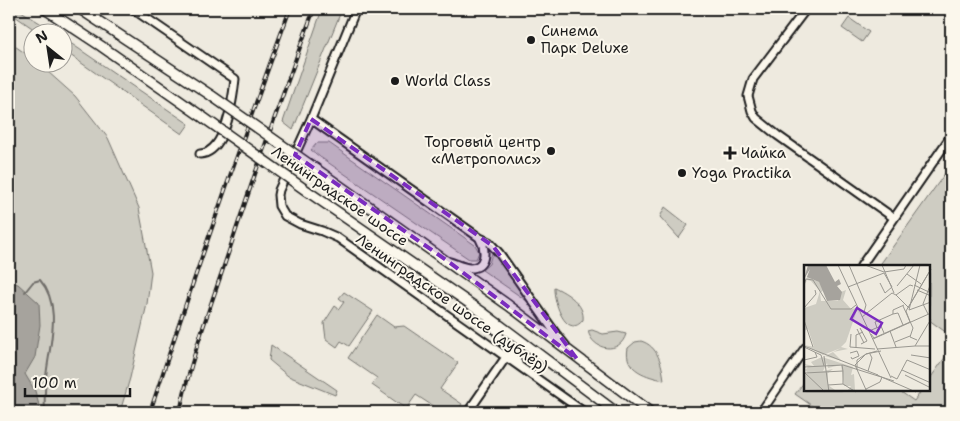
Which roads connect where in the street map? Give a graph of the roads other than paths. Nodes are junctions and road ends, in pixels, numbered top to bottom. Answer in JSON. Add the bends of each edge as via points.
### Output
{"nodes":[{"id":1,"x":45,"y":9,"type":"edge"},
{"id":2,"x":80,"y":9,"type":"edge"},
{"id":3,"x":133,"y":9,"type":"edge"},
{"id":4,"x":356,"y":9,"type":"edge"},
{"id":5,"x":806,"y":9,"type":"edge"},
{"id":6,"x":311,"y":118,"type":"junction"},
{"id":7,"x":951,"y":136,"type":"edge"},
{"id":8,"x":200,"y":154,"type":"dead end"},
{"id":9,"x":894,"y":218,"type":"junction"},
{"id":10,"x":480,"y":238,"type":"junction"},
{"id":11,"x":449,"y":262,"type":"junction"},
{"id":12,"x":861,"y":265,"type":"edge"},
{"id":13,"x":485,"y":314,"type":"junction"},
{"id":14,"x":501,"y":338,"type":"junction"},
{"id":15,"x":492,"y":348,"type":"junction"},
{"id":16,"x":804,"y":349,"type":"edge"},
{"id":17,"x":506,"y":357,"type":"junction"},
{"id":18,"x":577,"y":359,"type":"junction"},
{"id":19,"x":525,"y":371,"type":"junction"},
{"id":20,"x":637,"y":403,"type":"junction"},
{"id":21,"x":468,"y":412,"type":"edge"},
{"id":22,"x":584,"y":412,"type":"edge"},
{"id":23,"x":616,"y":412,"type":"edge"},
{"id":24,"x":650,"y":412,"type":"edge"},
{"id":25,"x":654,"y":412,"type":"edge"},
{"id":26,"x":761,"y":412,"type":"edge"}],
"edges":[{"from":1,"to":13,"type":"main road","name":"Ленинградское шоссе","bridge":true},
{"from":2,"to":11,"type":"main road","name":"Ленинградское шоссе","bridge":true,"via":[[212,96]]},
{"from":3,"to":8,"type":"street","via":[[235,79],[220,139],[210,151]]},
{"from":4,"to":6,"type":"street","name":"Ленинградское шоссе (дублёр)"},
{"from":5,"to":9,"type":"street","via":[[753,79],[748,96],[752,111],[777,134]]},
{"from":6,"to":10,"type":"street"},
{"from":6,"to":15,"type":"street","name":"Ленинградское шоссе (дублёр)","via":[[278,195],[279,206],[285,216],[338,238]]},
{"from":7,"to":9,"type":"street"},
{"from":9,"to":12,"type":"street"},
{"from":10,"to":11,"type":"street","via":[[484,259],[478,266],[471,268]]},
{"from":10,"to":18,"type":"street","via":[[499,253]]},
{"from":11,"to":18,"type":"main road","name":"Ленинградское шоссе"},
{"from":13,"to":14,"type":"street"},
{"from":13,"to":23,"type":"main road","name":"Ленинградское шоссе"},
{"from":14,"to":15,"type":"street","via":[[500,344]]},
{"from":14,"to":19,"type":"street"},
{"from":15,"to":17,"type":"street","name":"Ленинградское шоссе (дублёр)"},
{"from":16,"to":26,"type":"street"},
{"from":17,"to":19,"type":"street","name":"Ленинградское шоссе (дублёр)"},
{"from":17,"to":21,"type":"street"},
{"from":18,"to":20,"type":"main road","name":"Ленинградское шоссе"},
{"from":19,"to":22,"type":"street","name":"Ленинградское шоссе (дублёр)"},
{"from":20,"to":24,"type":"main road","name":"Ленинградское шоссе"},
{"from":20,"to":25,"type":"main road"}]}
